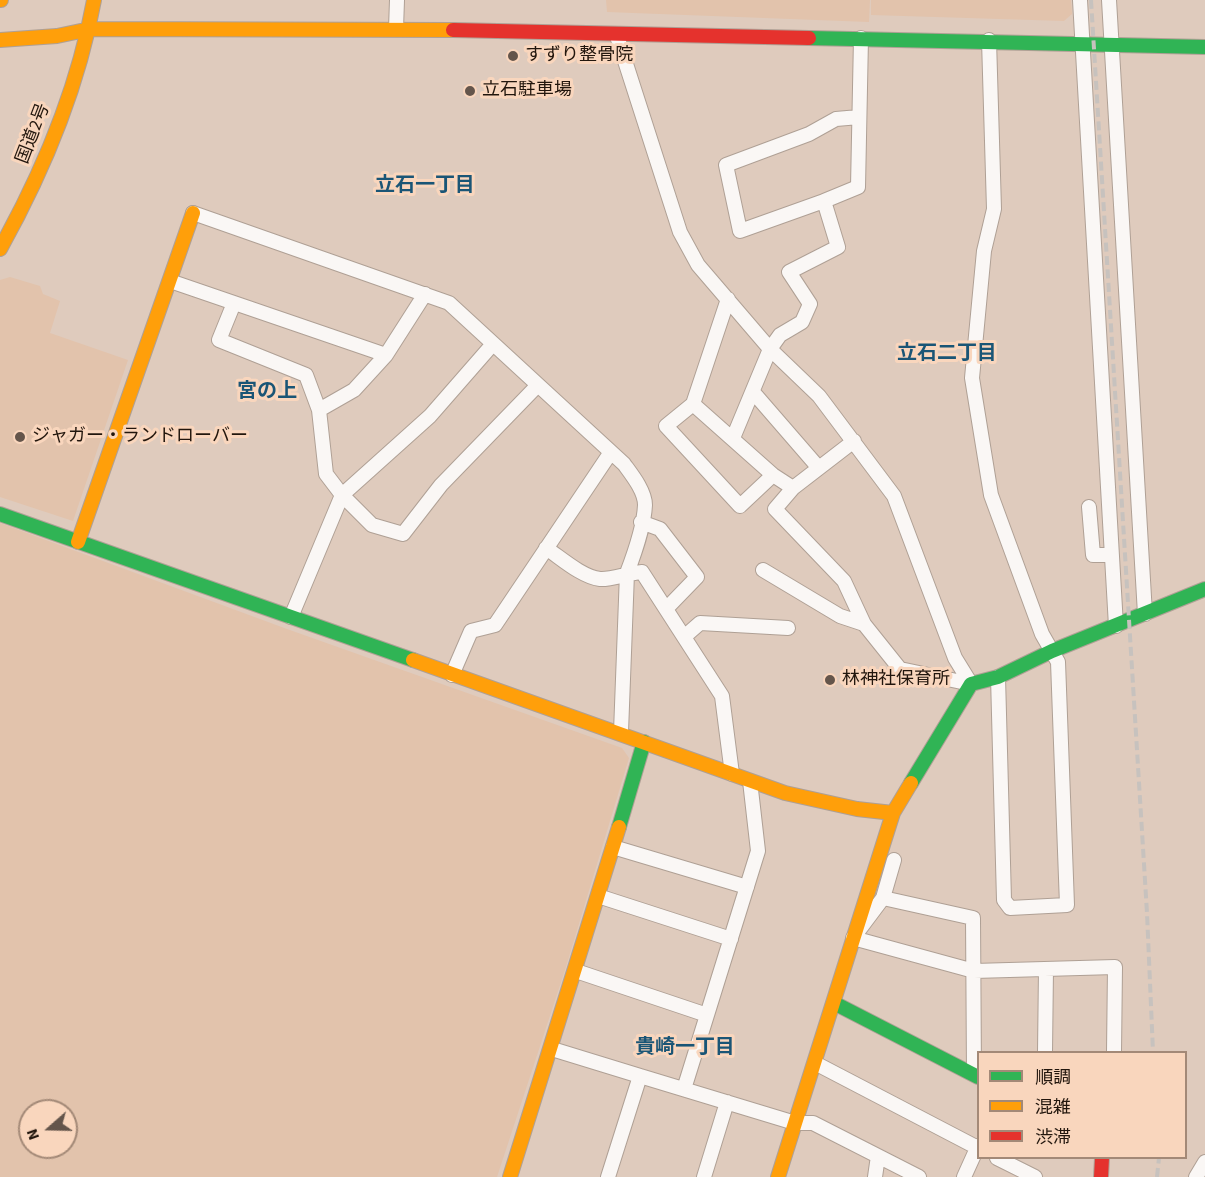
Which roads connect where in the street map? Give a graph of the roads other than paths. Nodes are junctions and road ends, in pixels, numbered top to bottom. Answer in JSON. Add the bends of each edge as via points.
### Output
{"nodes":[{"id":1,"x":94,"y":0,"type":"edge"},
{"id":2,"x":108,"y":0,"type":"edge"},
{"id":3,"x":397,"y":0,"type":"edge"},
{"id":4,"x":1080,"y":0,"type":"edge"},
{"id":5,"x":1109,"y":0,"type":"edge"},
{"id":6,"x":45,"y":22,"type":"dead end"},
{"id":7,"x":90,"y":28,"type":"junction"},
{"id":8,"x":396,"y":29,"type":"junction"},
{"id":9,"x":616,"y":36,"type":"junction"},
{"id":10,"x":861,"y":38,"type":"junction"},
{"id":11,"x":0,"y":40,"type":"edge"},
{"id":12,"x":989,"y":40,"type":"junction"},
{"id":13,"x":1082,"y":44,"type":"junction"},
{"id":14,"x":1111,"y":44,"type":"junction"},
{"id":15,"x":1205,"y":47,"type":"edge"},
{"id":16,"x":859,"y":117,"type":"junction"},
{"id":17,"x":824,"y":201,"type":"junction"},
{"id":18,"x":193,"y":213,"type":"joint"},
{"id":19,"x":0,"y":249,"type":"edge"},
{"id":20,"x":170,"y":281,"type":"junction"},
{"id":21,"x":425,"y":294,"type":"junction"},
{"id":22,"x":728,"y":299,"type":"junction"},
{"id":23,"x":234,"y":303,"type":"junction"},
{"id":24,"x":492,"y":345,"type":"junction"},
{"id":25,"x":770,"y":349,"type":"junction"},
{"id":26,"x":387,"y":355,"type":"junction"},
{"id":27,"x":537,"y":386,"type":"junction"},
{"id":28,"x":753,"y":392,"type":"junction"},
{"id":29,"x":693,"y":404,"type":"junction"},
{"id":30,"x":319,"y":410,"type":"junction"},
{"id":31,"x":733,"y":438,"type":"junction"},
{"id":32,"x":854,"y":441,"type":"junction"},
{"id":33,"x":610,"y":452,"type":"junction"},
{"id":34,"x":818,"y":467,"type":"junction"},
{"id":35,"x":773,"y":475,"type":"junction"},
{"id":36,"x":793,"y":488,"type":"junction"},
{"id":37,"x":342,"y":495,"type":"junction"},
{"id":38,"x":1089,"y":507,"type":"dead end"},
{"id":39,"x":0,"y":514,"type":"edge"},
{"id":40,"x":641,"y":522,"type":"junction"},
{"id":41,"x":78,"y":542,"type":"junction"},
{"id":42,"x":546,"y":548,"type":"junction"},
{"id":43,"x":1112,"y":555,"type":"junction"},
{"id":44,"x":764,"y":570,"type":"dead end"},
{"id":45,"x":627,"y":573,"type":"junction"},
{"id":46,"x":1205,"y":589,"type":"edge"},
{"id":47,"x":666,"y":609,"type":"junction"},
{"id":48,"x":1145,"y":614,"type":"junction"},
{"id":49,"x":291,"y":617,"type":"junction"},
{"id":50,"x":864,"y":624,"type":"junction"},
{"id":51,"x":1116,"y":626,"type":"junction"},
{"id":52,"x":788,"y":628,"type":"dead end"},
{"id":53,"x":684,"y":637,"type":"junction"},
{"id":54,"x":1052,"y":651,"type":"junction"},
{"id":55,"x":452,"y":675,"type":"junction"},
{"id":56,"x":998,"y":677,"type":"junction"},
{"id":57,"x":971,"y":684,"type":"junction"},
{"id":58,"x":621,"y":732,"type":"junction"},
{"id":59,"x":644,"y":742,"type":"junction"},
{"id":60,"x":732,"y":774,"type":"junction"},
{"id":61,"x":750,"y":781,"type":"junction"},
{"id":62,"x":893,"y":813,"type":"junction"},
{"id":63,"x":613,"y":847,"type":"junction"},
{"id":64,"x":894,"y":860,"type":"dead end"},
{"id":65,"x":747,"y":887,"type":"junction"},
{"id":66,"x":598,"y":896,"type":"junction"},
{"id":67,"x":883,"y":898,"type":"junction"},
{"id":68,"x":854,"y":938,"type":"junction"},
{"id":69,"x":730,"y":939,"type":"junction"},
{"id":70,"x":1046,"y":969,"type":"junction"},
{"id":71,"x":576,"y":971,"type":"junction"},
{"id":72,"x":974,"y":971,"type":"junction"},
{"id":73,"x":834,"y":1003,"type":"junction"},
{"id":74,"x":707,"y":1015,"type":"junction"},
{"id":75,"x":552,"y":1049,"type":"junction"},
{"id":76,"x":1045,"y":1051,"type":"edge"},
{"id":77,"x":1114,"y":1051,"type":"edge"},
{"id":78,"x":815,"y":1063,"type":"junction"},
{"id":79,"x":640,"y":1076,"type":"junction"},
{"id":80,"x":976,"y":1076,"type":"edge"},
{"id":81,"x":684,"y":1089,"type":"junction"},
{"id":82,"x":727,"y":1102,"type":"junction"},
{"id":83,"x":795,"y":1123,"type":"junction"},
{"id":84,"x":977,"y":1146,"type":"edge"},
{"id":85,"x":977,"y":1149,"type":"edge"},
{"id":86,"x":878,"y":1156,"type":"junction"},
{"id":87,"x":999,"y":1159,"type":"edge"},
{"id":88,"x":1102,"y":1159,"type":"edge"},
{"id":89,"x":1205,"y":1162,"type":"edge"},
{"id":90,"x":510,"y":1177,"type":"edge"},
{"id":91,"x":608,"y":1177,"type":"edge"},
{"id":92,"x":704,"y":1177,"type":"edge"},
{"id":93,"x":778,"y":1177,"type":"edge"},
{"id":94,"x":875,"y":1177,"type":"edge"},
{"id":95,"x":920,"y":1177,"type":"edge"},
{"id":96,"x":964,"y":1177,"type":"edge"},
{"id":97,"x":1035,"y":1177,"type":"edge"},
{"id":98,"x":1101,"y":1177,"type":"edge"},
{"id":99,"x":1196,"y":1177,"type":"edge"}],
"edges":[{"from":1,"to":7,"type":"main road","name":"国道2号"},
{"from":2,"to":7,"type":"main road","name":"国道2号"},
{"from":3,"to":8,"type":"street"},
{"from":4,"to":13,"type":"street"},
{"from":5,"to":14,"type":"street"},
{"from":6,"to":7,"type":"main road"},
{"from":7,"to":8,"type":"main road"},
{"from":7,"to":11,"type":"main road","via":[[57,36]]},
{"from":7,"to":19,"type":"main road","name":"国道2号","via":[[52,145]]},
{"from":8,"to":9,"type":"main road"},
{"from":9,"to":10,"type":"main road"},
{"from":9,"to":22,"type":"street","via":[[680,232],[698,265]]},
{"from":10,"to":12,"type":"main road"},
{"from":10,"to":16,"type":"street"},
{"from":12,"to":13,"type":"main road"},
{"from":12,"to":54,"type":"street","via":[[994,209],[984,251],[972,378],[991,495],[1042,634]]},
{"from":13,"to":14,"type":"main road"},
{"from":13,"to":43,"type":"street"},
{"from":14,"to":15,"type":"main road"},
{"from":14,"to":48,"type":"street"},
{"from":16,"to":17,"type":"street","via":[[858,188]]},
{"from":16,"to":17,"type":"street","via":[[836,119],[809,134],[726,165],[740,231]]},
{"from":17,"to":25,"type":"street","via":[[838,248],[789,272],[810,304],[802,322],[780,335]]},
{"from":18,"to":20,"type":"main road"},
{"from":18,"to":21,"type":"street"},
{"from":20,"to":23,"type":"street"},
{"from":20,"to":41,"type":"main road"},
{"from":21,"to":24,"type":"street","via":[[449,303]]},
{"from":21,"to":26,"type":"street"},
{"from":22,"to":25,"type":"street"},
{"from":22,"to":29,"type":"street"},
{"from":23,"to":26,"type":"street"},
{"from":23,"to":30,"type":"street","via":[[219,340],[306,375]]},
{"from":24,"to":27,"type":"street"},
{"from":24,"to":37,"type":"street","via":[[430,416]]},
{"from":25,"to":28,"type":"street"},
{"from":25,"to":32,"type":"street","via":[[819,396]]},
{"from":26,"to":30,"type":"street","via":[[354,390]]},
{"from":27,"to":33,"type":"street"},
{"from":27,"to":37,"type":"street","via":[[441,485],[404,534],[372,525]]},
{"from":28,"to":31,"type":"street"},
{"from":28,"to":34,"type":"street"},
{"from":29,"to":31,"type":"street"},
{"from":29,"to":35,"type":"street","via":[[666,426],[740,506]]},
{"from":30,"to":37,"type":"street","via":[[326,474]]},
{"from":31,"to":35,"type":"street"},
{"from":32,"to":34,"type":"street"},
{"from":32,"to":57,"type":"street","via":[[894,496],[954,658]]},
{"from":33,"to":40,"type":"street","via":[[636,480],[645,503]]},
{"from":33,"to":42,"type":"street"},
{"from":34,"to":36,"type":"street"},
{"from":35,"to":36,"type":"street"},
{"from":36,"to":50,"type":"street","via":[[775,509],[844,581]]},
{"from":37,"to":49,"type":"street"},
{"from":38,"to":43,"type":"street","via":[[1094,555]]},
{"from":39,"to":41,"type":"main road"},
{"from":40,"to":45,"type":"street"},
{"from":40,"to":47,"type":"street","via":[[660,529],[697,577]]},
{"from":41,"to":49,"type":"main road"},
{"from":42,"to":45,"type":"street","via":[[600,579]]},
{"from":42,"to":55,"type":"street","via":[[495,625],[471,631]]},
{"from":43,"to":51,"type":"street"},
{"from":44,"to":50,"type":"street","via":[[840,616]]},
{"from":45,"to":47,"type":"street","via":[[642,572]]},
{"from":45,"to":58,"type":"street"},
{"from":46,"to":48,"type":"main road"},
{"from":47,"to":53,"type":"street"},
{"from":48,"to":51,"type":"main road"},
{"from":49,"to":55,"type":"main road"},
{"from":50,"to":57,"type":"street","via":[[900,669]]},
{"from":51,"to":54,"type":"main road"},
{"from":52,"to":53,"type":"street","via":[[700,623]]},
{"from":53,"to":60,"type":"street","via":[[722,696]]},
{"from":54,"to":56,"type":"main road"},
{"from":54,"to":56,"type":"street","via":[[1058,662],[1067,905],[1010,908],[1004,900]]},
{"from":55,"to":58,"type":"main road"},
{"from":56,"to":57,"type":"main road"},
{"from":57,"to":62,"type":"main road"},
{"from":58,"to":59,"type":"main road"},
{"from":59,"to":60,"type":"main road"},
{"from":59,"to":63,"type":"main road"},
{"from":60,"to":61,"type":"main road"},
{"from":61,"to":62,"type":"main road","via":[[869,812]]},
{"from":61,"to":65,"type":"street","via":[[758,851]]},
{"from":62,"to":68,"type":"main road"},
{"from":63,"to":65,"type":"street"},
{"from":63,"to":66,"type":"main road"},
{"from":64,"to":67,"type":"street"},
{"from":65,"to":69,"type":"street"},
{"from":66,"to":69,"type":"street"},
{"from":66,"to":71,"type":"main road"},
{"from":67,"to":68,"type":"street"},
{"from":67,"to":72,"type":"street","via":[[973,918]]},
{"from":68,"to":72,"type":"street"},
{"from":68,"to":73,"type":"main road"},
{"from":69,"to":74,"type":"street"},
{"from":70,"to":72,"type":"street"},
{"from":70,"to":76,"type":"street"},
{"from":70,"to":77,"type":"street","via":[[1115,967]]},
{"from":71,"to":74,"type":"street"},
{"from":71,"to":75,"type":"main road"},
{"from":72,"to":80,"type":"street"},
{"from":73,"to":78,"type":"main road"},
{"from":73,"to":80,"type":"main road"},
{"from":74,"to":81,"type":"street"},
{"from":75,"to":79,"type":"street"},
{"from":75,"to":90,"type":"main road"},
{"from":78,"to":83,"type":"main road"},
{"from":78,"to":84,"type":"street"},
{"from":79,"to":81,"type":"street"},
{"from":79,"to":91,"type":"street"},
{"from":81,"to":82,"type":"street"},
{"from":82,"to":83,"type":"street"},
{"from":82,"to":92,"type":"street"},
{"from":83,"to":86,"type":"street","via":[[813,1123]]},
{"from":83,"to":93,"type":"main road"},
{"from":85,"to":96,"type":"street"},
{"from":86,"to":94,"type":"street"},
{"from":86,"to":95,"type":"street"},
{"from":87,"to":97,"type":"street"},
{"from":88,"to":98,"type":"main road"},
{"from":89,"to":99,"type":"street"}]}
